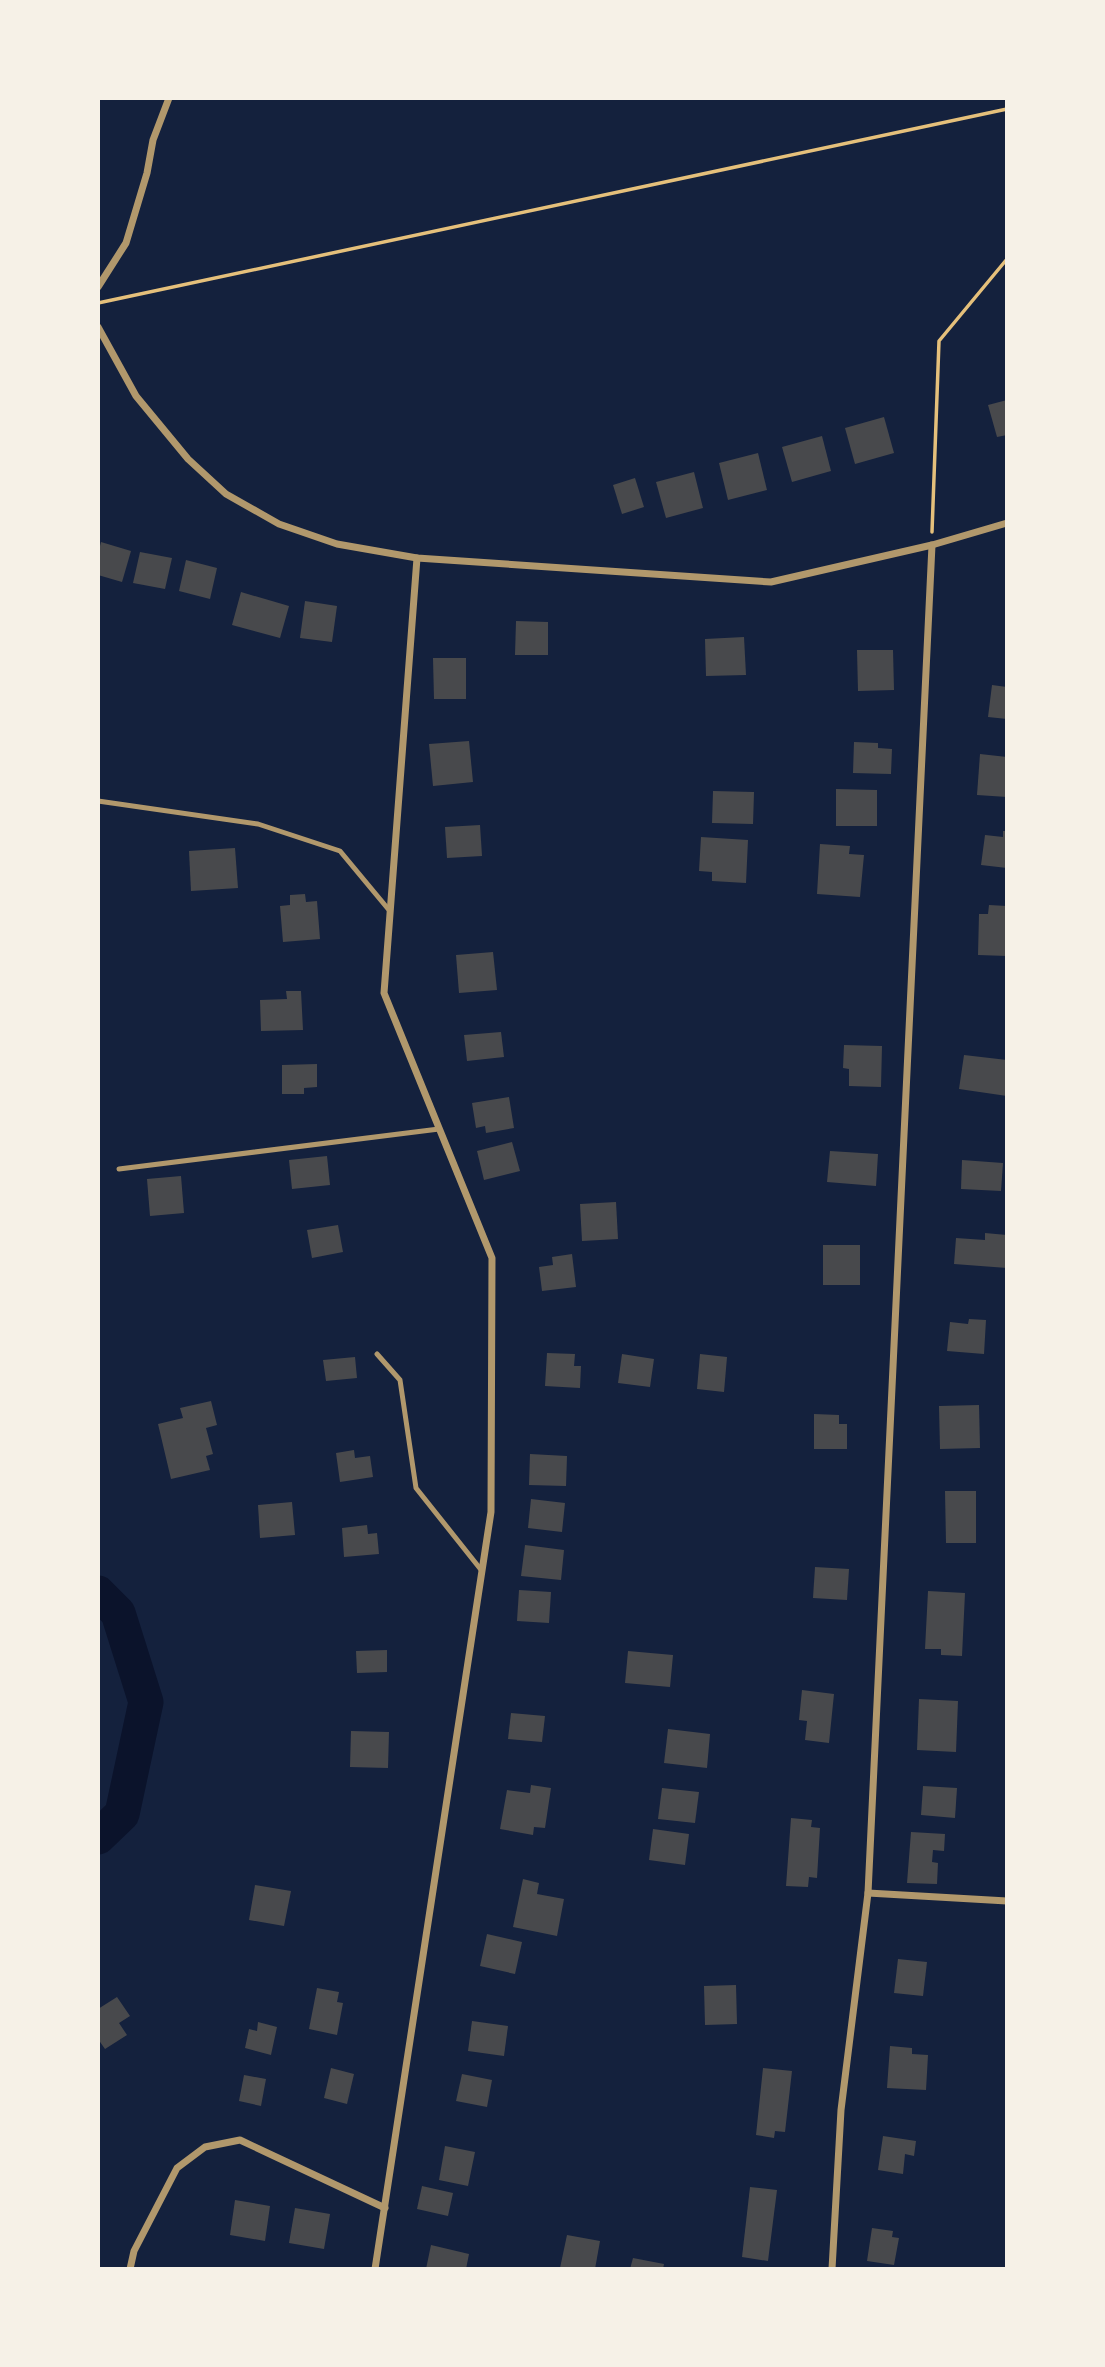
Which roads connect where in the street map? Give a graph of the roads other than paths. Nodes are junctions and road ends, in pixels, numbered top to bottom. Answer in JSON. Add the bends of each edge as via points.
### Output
{"nodes":[{"id":1,"x":169,"y":98,"type":"edge"},
{"id":2,"x":98,"y":287,"type":"edge"},
{"id":3,"x":98,"y":327,"type":"edge"},
{"id":4,"x":1007,"y":523,"type":"edge"},
{"id":5,"x":932,"y":545,"type":"junction"},
{"id":6,"x":417,"y":558,"type":"junction"},
{"id":7,"x":98,"y":801,"type":"edge"},
{"id":8,"x":389,"y":910,"type":"junction"},
{"id":9,"x":439,"y":1129,"type":"junction"},
{"id":10,"x":119,"y":1169,"type":"dead end"},
{"id":11,"x":377,"y":1354,"type":"dead end"},
{"id":12,"x":482,"y":1571,"type":"junction"},
{"id":13,"x":868,"y":1893,"type":"junction"},
{"id":14,"x":1007,"y":1901,"type":"edge"},
{"id":15,"x":385,"y":2208,"type":"junction"},
{"id":16,"x":130,"y":2269,"type":"edge"},
{"id":17,"x":376,"y":2269,"type":"edge"},
{"id":18,"x":832,"y":2269,"type":"edge"}],
"edges":[{"from":1,"to":2,"type":"street","via":[[126,243]]},
{"from":3,"to":6,"type":"street","via":[[136,396],[188,460],[226,494],[279,524],[337,544]]},
{"from":4,"to":5,"type":"street"},
{"from":5,"to":6,"type":"street","via":[[771,582]]},
{"from":5,"to":13,"type":"street"},
{"from":6,"to":8,"type":"street"},
{"from":7,"to":8,"type":"lane","via":[[258,824],[340,851]]},
{"from":8,"to":9,"type":"street","via":[[384,993]]},
{"from":9,"to":10,"type":"lane"},
{"from":9,"to":12,"type":"street","via":[[492,1258],[491,1512]]},
{"from":11,"to":12,"type":"lane","via":[[400,1380],[416,1488]]},
{"from":12,"to":15,"type":"street"},
{"from":13,"to":14,"type":"street"},
{"from":13,"to":18,"type":"street","via":[[841,2110]]},
{"from":15,"to":16,"type":"street","via":[[240,2140],[205,2147],[177,2168],[134,2251]]},
{"from":15,"to":17,"type":"street"}]}
